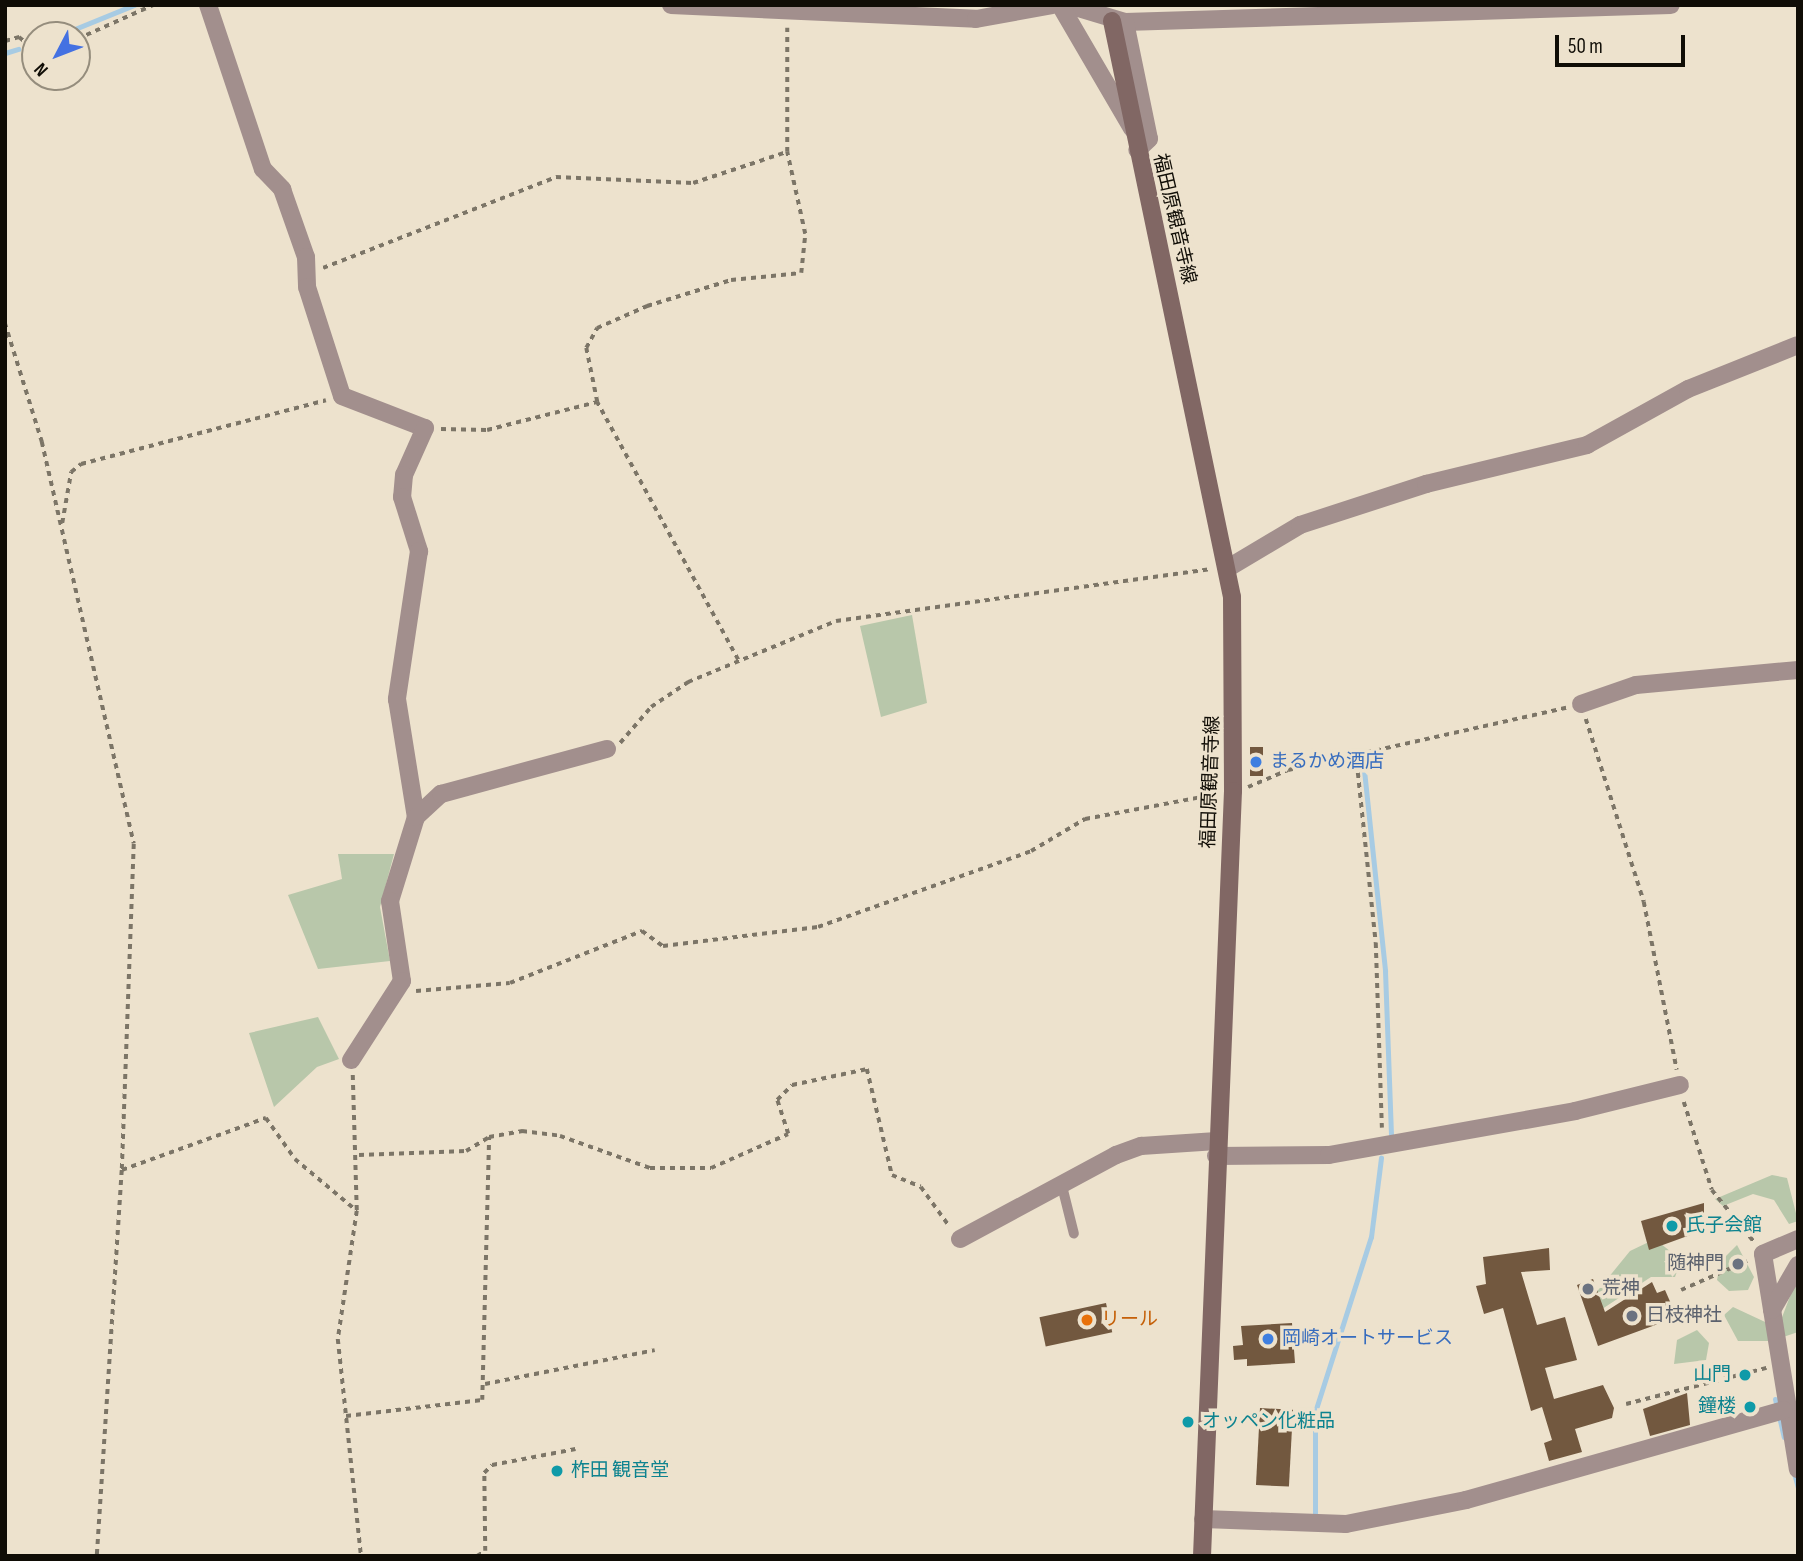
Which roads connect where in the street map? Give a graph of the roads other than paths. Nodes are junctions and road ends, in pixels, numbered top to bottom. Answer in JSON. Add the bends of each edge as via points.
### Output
{"nodes":[{"id":1,"x":208,"y":5,"type":"edge"},
{"id":2,"x":671,"y":5,"type":"edge"},
{"id":3,"x":1052,"y":5,"type":"edge"},
{"id":4,"x":1060,"y":5,"type":"edge"},
{"id":5,"x":1068,"y":5,"type":"edge"},
{"id":6,"x":1671,"y":5,"type":"edge"},
{"id":7,"x":1118,"y":22,"type":"junction"},
{"id":8,"x":1132,"y":128,"type":"junction"},
{"id":9,"x":1137,"y":150,"type":"junction"},
{"id":10,"x":1798,"y":345,"type":"edge"},
{"id":11,"x":1228,"y":568,"type":"junction"},
{"id":12,"x":1798,"y":670,"type":"edge"},
{"id":13,"x":1581,"y":704,"type":"road end"},
{"id":14,"x":607,"y":749,"type":"road end"},
{"id":15,"x":416,"y":817,"type":"junction"},
{"id":16,"x":351,"y":1060,"type":"road end"},
{"id":17,"x":1680,"y":1085,"type":"road end"},
{"id":18,"x":1217,"y":1148,"type":"junction"},
{"id":19,"x":1062,"y":1186,"type":"junction"},
{"id":20,"x":1074,"y":1234,"type":"dead end"},
{"id":21,"x":960,"y":1239,"type":"road end"},
{"id":22,"x":1798,"y":1239,"type":"edge"},
{"id":23,"x":1798,"y":1265,"type":"edge"},
{"id":24,"x":1772,"y":1310,"type":"junction"},
{"id":25,"x":1784,"y":1410,"type":"junction"},
{"id":26,"x":1798,"y":1469,"type":"edge"},
{"id":27,"x":1203,"y":1519,"type":"junction"},
{"id":28,"x":1202,"y":1556,"type":"edge"}],
"edges":[{"from":1,"to":15,"type":"street","via":[[263,169],[282,189],[342,396],[425,428],[404,475],[402,497],[419,551],[397,699]]},
{"from":2,"to":3,"type":"street","via":[[976,19]]},
{"from":4,"to":8,"type":"street"},
{"from":5,"to":7,"type":"street"},
{"from":6,"to":7,"type":"street"},
{"from":7,"to":8,"type":"main road","name":"福田原観音寺線"},
{"from":7,"to":9,"type":"street","via":[[1149,139]]},
{"from":8,"to":9,"type":"main road","name":"福田原観音寺線"},
{"from":9,"to":11,"type":"main road","name":"福田原観音寺線"},
{"from":10,"to":11,"type":"street","via":[[1688,388],[1587,445],[1426,484],[1311,522]]},
{"from":11,"to":18,"type":"main road","name":"福田原観音寺線","via":[[1233,791]]},
{"from":12,"to":13,"type":"street","via":[[1636,685]]},
{"from":14,"to":15,"type":"street","via":[[441,794]]},
{"from":15,"to":16,"type":"street","via":[[390,901],[402,960],[396,993]]},
{"from":17,"to":18,"type":"street","via":[[1575,1111],[1329,1155]]},
{"from":18,"to":19,"type":"street","via":[[1141,1146]]},
{"from":18,"to":27,"type":"main road","name":"福田原観音寺線"},
{"from":19,"to":20,"type":"lane"},
{"from":19,"to":21,"type":"street"},
{"from":22,"to":24,"type":"street","via":[[1763,1254]]},
{"from":23,"to":24,"type":"street"},
{"from":24,"to":25,"type":"street"},
{"from":25,"to":26,"type":"street"},
{"from":25,"to":27,"type":"street","via":[[1466,1500],[1346,1524]]},
{"from":27,"to":28,"type":"main road","name":"福田原観音寺線"}]}
